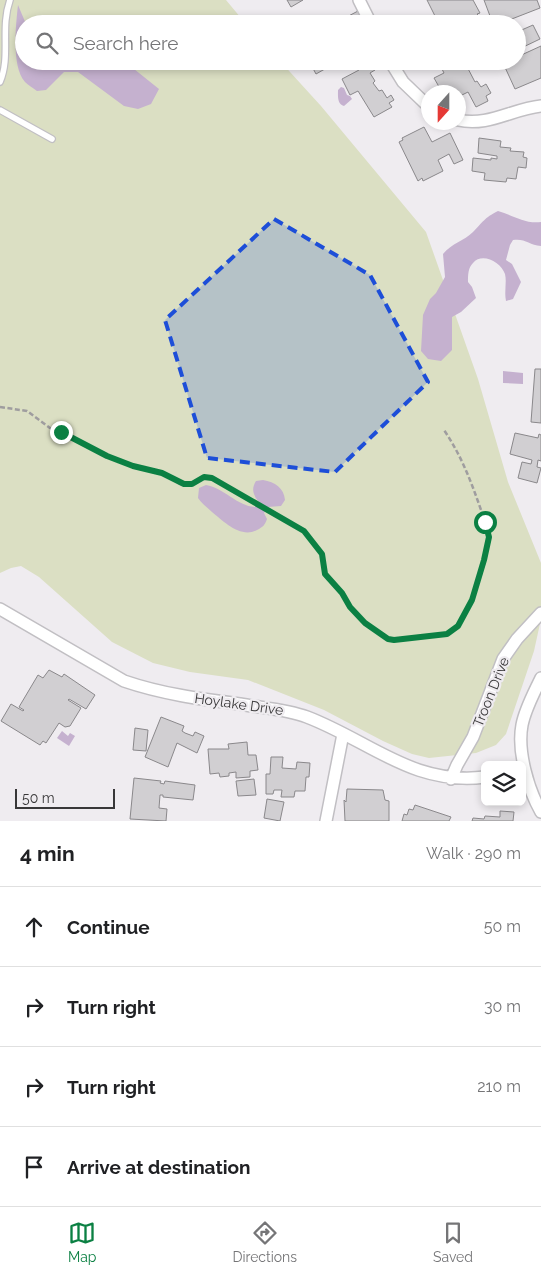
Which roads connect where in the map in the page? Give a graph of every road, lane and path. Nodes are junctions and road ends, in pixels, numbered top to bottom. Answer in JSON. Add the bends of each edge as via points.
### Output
{"nodes":[{"id":1,"x":10,"y":0,"type":"edge"},
{"id":2,"x":359,"y":0,"type":"edge"},
{"id":3,"x":366,"y":15,"type":"edge"},
{"id":4,"x":2,"y":33,"type":"edge"},
{"id":5,"x":396,"y":70,"type":"edge"},
{"id":6,"x":0,"y":82,"type":"edge"},
{"id":7,"x":421,"y":99,"type":"edge"},
{"id":8,"x":541,"y":106,"type":"edge"},
{"id":9,"x":0,"y":110,"type":"edge"},
{"id":10,"x":466,"y":121,"type":"edge"},
{"id":11,"x":52,"y":139,"type":"dead end"},
{"id":12,"x":0,"y":407,"type":"edge"},
{"id":13,"x":444,"y":430,"type":"dead end"},
{"id":14,"x":0,"y":609,"type":"edge"},
{"id":15,"x":541,"y":613,"type":"edge"},
{"id":16,"x":541,"y":678,"type":"edge"},
{"id":17,"x":343,"y":734,"type":"junction"},
{"id":18,"x":523,"y":761,"type":"edge"},
{"id":19,"x":526,"y":776,"type":"edge"},
{"id":20,"x":481,"y":777,"type":"edge"},
{"id":21,"x":452,"y":779,"type":"junction"},
{"id":22,"x":541,"y":812,"type":"edge"},
{"id":23,"x":326,"y":821,"type":"edge"}],
"edges":[{"from":1,"to":4,"type":"lane"},
{"from":2,"to":3,"type":"street"},
{"from":4,"to":6,"type":"lane","via":[[5,64]]},
{"from":5,"to":7,"type":"street"},
{"from":8,"to":10,"type":"street","via":[[480,122]]},
{"from":9,"to":11,"type":"lane"},
{"from":12,"to":13,"type":"path","via":[[27,411],[50,428],[107,456],[162,473],[184,484],[192,484],[204,477],[212,478],[304,531],[322,554],[325,574],[350,607],[365,623],[394,640],[447,634],[458,626],[472,600],[484,560],[489,537],[461,458]]},
{"from":14,"to":17,"type":"street","name":"Hoylake Drive","via":[[124,681],[181,696],[290,711]]},
{"from":15,"to":21,"type":"street","name":"Troon Drive","via":[[516,639],[503,659]]},
{"from":16,"to":18,"type":"street","via":[[522,725]]},
{"from":17,"to":21,"type":"street","name":"Hoylake Drive","via":[[406,766]]},
{"from":17,"to":23,"type":"street"},
{"from":19,"to":22,"type":"street"},
{"from":20,"to":21,"type":"street","name":"Hoylake Drive"}]}
